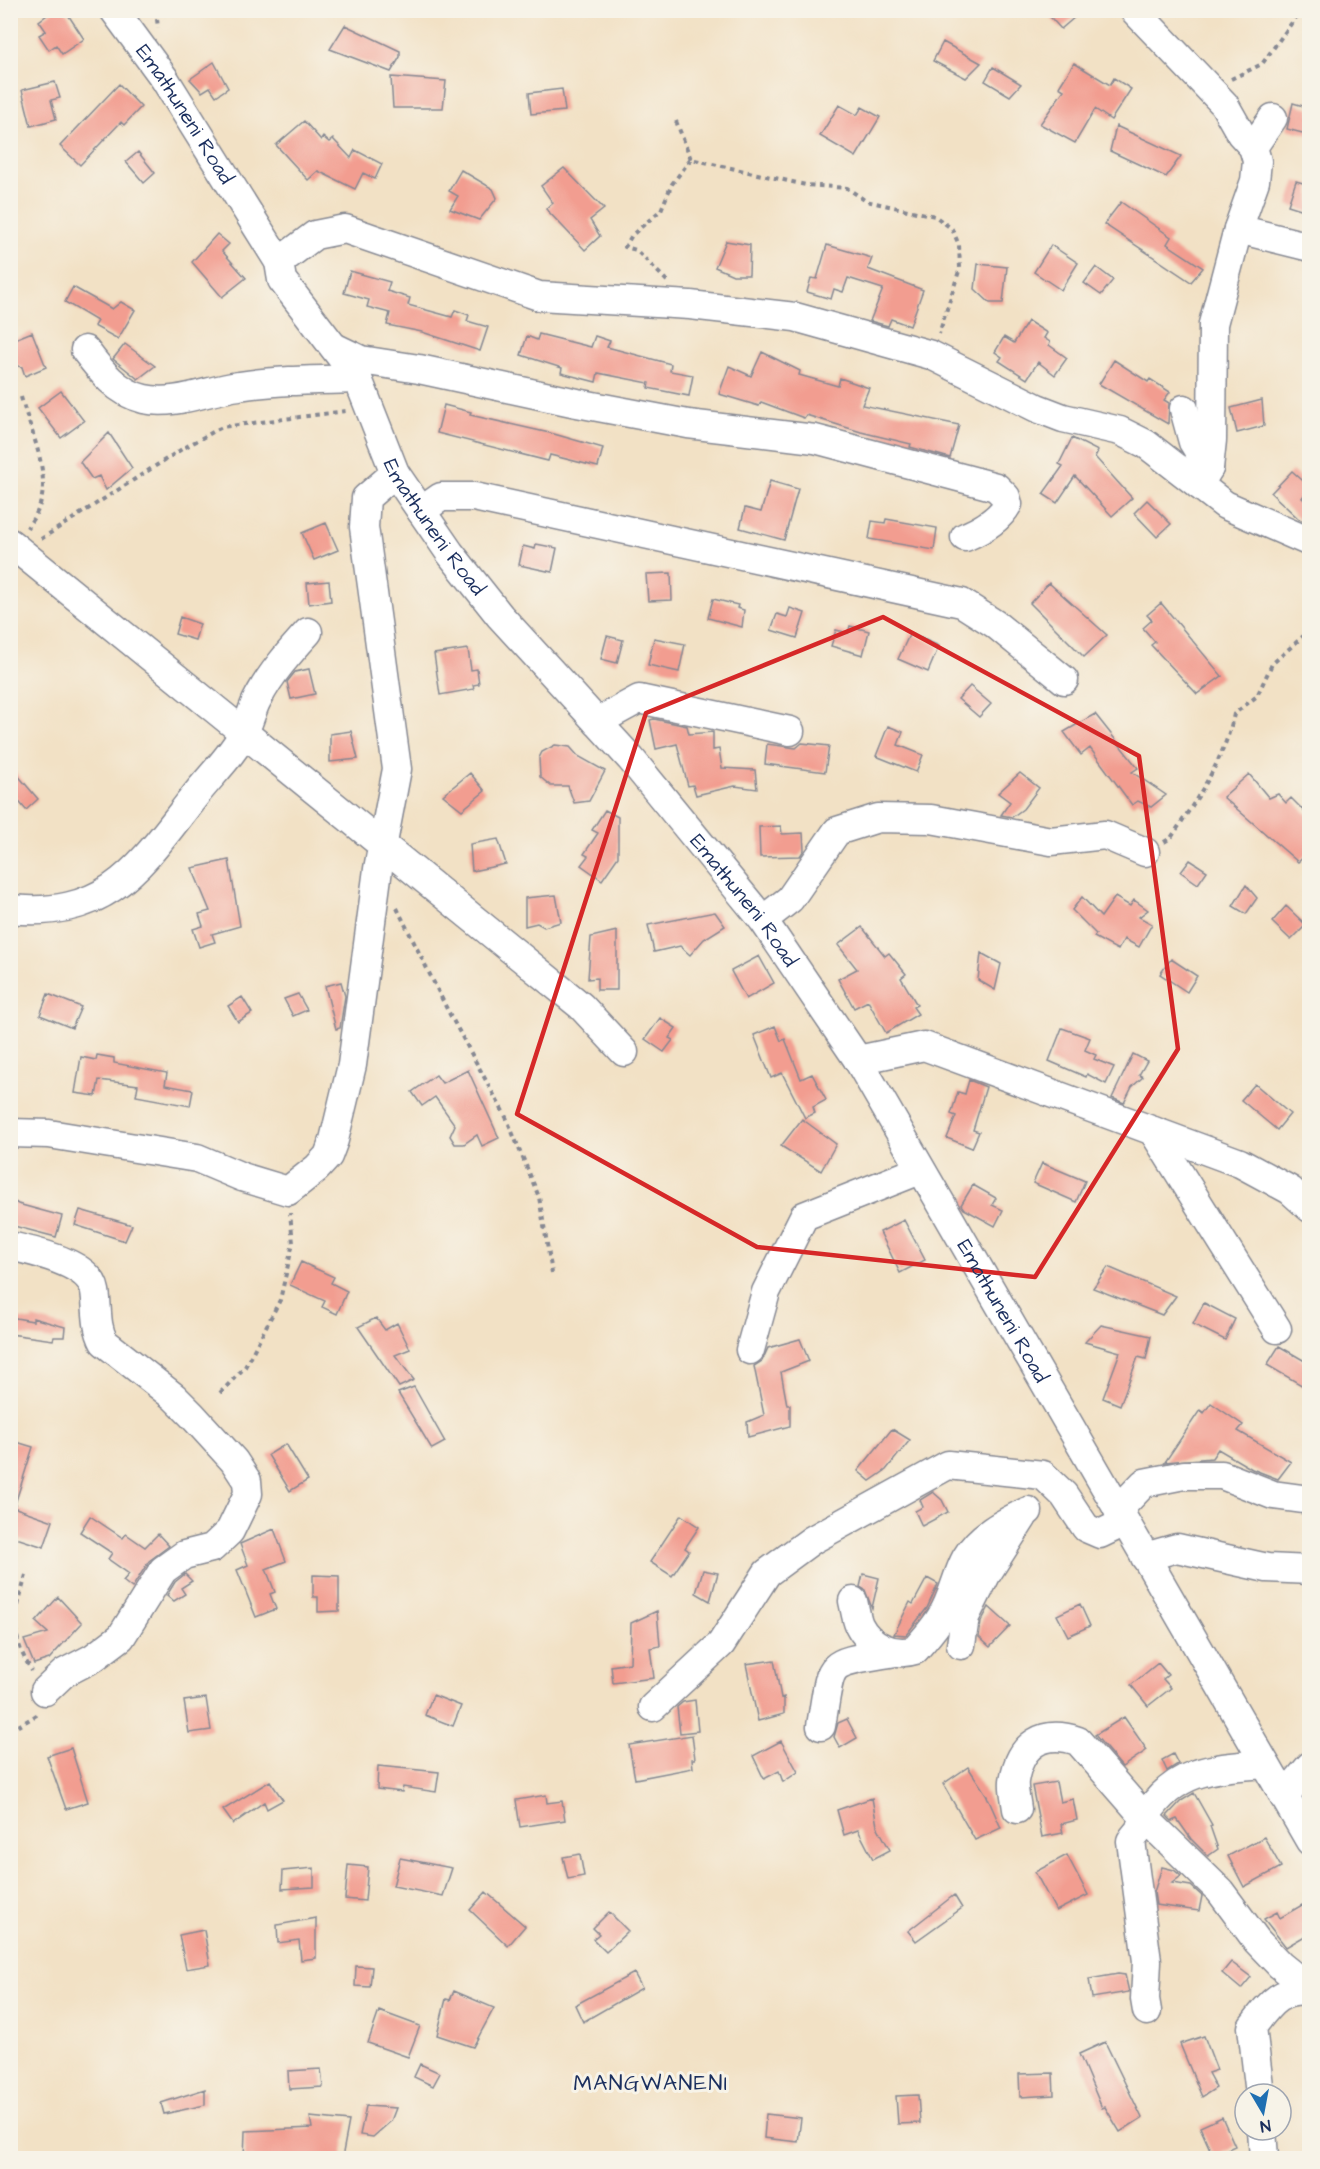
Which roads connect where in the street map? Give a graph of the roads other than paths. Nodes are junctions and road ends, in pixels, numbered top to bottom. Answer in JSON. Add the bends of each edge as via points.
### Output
{"nodes":[{"id":1,"x":114,"y":10,"type":"edge"},
{"id":2,"x":1134,"y":10,"type":"edge"},
{"id":3,"x":1273,"y":118,"type":"dead end"},
{"id":4,"x":1253,"y":147,"type":"junction"},
{"id":5,"x":1238,"y":229,"type":"junction"},
{"id":6,"x":1310,"y":247,"type":"edge"},
{"id":7,"x":279,"y":262,"type":"junction"},
{"id":8,"x":334,"y":347,"type":"junction"},
{"id":9,"x":85,"y":350,"type":"dead end"},
{"id":10,"x":358,"y":379,"type":"junction"},
{"id":11,"x":1184,"y":409,"type":"dead end"},
{"id":12,"x":395,"y":473,"type":"junction"},
{"id":13,"x":1204,"y":476,"type":"junction"},
{"id":14,"x":421,"y":511,"type":"junction"},
{"id":15,"x":965,"y":537,"type":"dead end"},
{"id":16,"x":1310,"y":542,"type":"edge"},
{"id":17,"x":16,"y":547,"type":"edge"},
{"id":18,"x":308,"y":632,"type":"dead end"},
{"id":19,"x":1064,"y":680,"type":"dead end"},
{"id":20,"x":597,"y":722,"type":"junction"},
{"id":21,"x":790,"y":731,"type":"dead end"},
{"id":22,"x":244,"y":733,"type":"junction"},
{"id":23,"x":1145,"y":852,"type":"road end"},
{"id":24,"x":381,"y":856,"type":"junction"},
{"id":25,"x":10,"y":909,"type":"edge"},
{"id":26,"x":763,"y":920,"type":"junction"},
{"id":27,"x":624,"y":1052,"type":"dead end"},
{"id":28,"x":858,"y":1060,"type":"junction"},
{"id":29,"x":1154,"y":1131,"type":"junction"},
{"id":30,"x":10,"y":1133,"type":"edge"},
{"id":31,"x":920,"y":1170,"type":"junction"},
{"id":32,"x":1303,"y":1199,"type":"edge"},
{"id":33,"x":10,"y":1246,"type":"edge"},
{"id":34,"x":1277,"y":1329,"type":"dead end"},
{"id":35,"x":750,"y":1350,"type":"dead end"},
{"id":36,"x":1310,"y":1500,"type":"edge"},
{"id":37,"x":1074,"y":1510,"type":"junction"},
{"id":38,"x":1028,"y":1511,"type":"junction"},
{"id":39,"x":1121,"y":1516,"type":"junction"},
{"id":40,"x":1145,"y":1557,"type":"junction"},
{"id":41,"x":1310,"y":1570,"type":"edge"},
{"id":42,"x":853,"y":1601,"type":"dead end"},
{"id":43,"x":961,"y":1645,"type":"dead end"},
{"id":44,"x":895,"y":1652,"type":"junction"},
{"id":45,"x":45,"y":1691,"type":"road end"},
{"id":46,"x":653,"y":1707,"type":"dead end"},
{"id":47,"x":821,"y":1726,"type":"dead end"},
{"id":48,"x":1265,"y":1764,"type":"junction"},
{"id":49,"x":1310,"y":1766,"type":"edge"},
{"id":50,"x":1284,"y":1797,"type":"junction"},
{"id":51,"x":1017,"y":1809,"type":"dead end"},
{"id":52,"x":1145,"y":1817,"type":"junction"},
{"id":53,"x":1310,"y":1841,"type":"edge"},
{"id":54,"x":1310,"y":1991,"type":"edge"},
{"id":55,"x":1147,"y":2011,"type":"dead end"},
{"id":56,"x":1259,"y":2082,"type":"edge"},
{"id":57,"x":1263,"y":2142,"type":"edge"},
{"id":58,"x":1264,"y":2158,"type":"edge"}],
"edges":[{"from":1,"to":7,"type":"street","name":"Emathuneni Road","via":[[164,78]]},
{"from":2,"to":4,"type":"street","via":[[1224,104]]},
{"from":3,"to":4,"type":"street"},
{"from":4,"to":5,"type":"street","via":[[1257,161],[1255,181]]},
{"from":5,"to":6,"type":"street"},
{"from":5,"to":13,"type":"street","via":[[1213,324],[1212,440]]},
{"from":7,"to":8,"type":"street","name":"Emathuneni Road","via":[[282,280]]},
{"from":7,"to":13,"type":"street","via":[[315,235],[345,229],[539,296],[690,304],[795,317],[931,355],[1037,408],[1120,431]]},
{"from":8,"to":10,"type":"street","name":"Emathuneni Road"},
{"from":8,"to":15,"type":"street","via":[[361,360],[577,403],[688,424],[815,439],[996,487],[1006,497],[1005,510]]},
{"from":9,"to":10,"type":"street","via":[[106,378],[142,399],[173,401],[230,387]]},
{"from":10,"to":12,"type":"street","name":"Emathuneni Road"},
{"from":11,"to":13,"type":"street"},
{"from":12,"to":14,"type":"street","name":"Emathuneni Road"},
{"from":12,"to":24,"type":"street","via":[[366,498],[364,527],[397,769]]},
{"from":13,"to":16,"type":"street","via":[[1225,505]]},
{"from":14,"to":19,"type":"street","via":[[441,497],[474,497],[962,603],[995,624]]},
{"from":14,"to":20,"type":"street","name":"Emathuneni Road","via":[[500,616]]},
{"from":17,"to":22,"type":"street"},
{"from":18,"to":22,"type":"street","via":[[279,664],[258,698]]},
{"from":20,"to":21,"type":"street","via":[[639,699]]},
{"from":20,"to":26,"type":"street","name":"Emathuneni Road"},
{"from":22,"to":24,"type":"street"},
{"from":22,"to":25,"type":"street","via":[[134,872],[108,891],[74,904],[43,911]]},
{"from":23,"to":26,"type":"street","via":[[1105,835],[1051,841],[931,819],[878,818],[837,831],[790,899]]},
{"from":24,"to":27,"type":"street","via":[[581,1006]]},
{"from":24,"to":30,"type":"street","via":[[352,1065],[334,1140],[328,1156],[288,1191],[197,1158],[50,1134]]},
{"from":26,"to":28,"type":"street","name":"Emathuneni Road"},
{"from":28,"to":29,"type":"street","via":[[924,1046]]},
{"from":28,"to":31,"type":"street","name":"Emathuneni Road"},
{"from":29,"to":32,"type":"street","via":[[1240,1163]]},
{"from":29,"to":34,"type":"street"},
{"from":31,"to":35,"type":"street","via":[[804,1216],[766,1292]]},
{"from":31,"to":39,"type":"street","name":"Emathuneni Road"},
{"from":33,"to":45,"type":"street","via":[[59,1258],[82,1273],[95,1288],[98,1330],[104,1342],[174,1397],[234,1461],[247,1481],[248,1494],[230,1532],[212,1548],[184,1555],[163,1570],[121,1637],[64,1673]]},
{"from":36,"to":39,"type":"street","via":[[1273,1495],[1222,1475],[1184,1475],[1144,1483]]},
{"from":37,"to":38,"type":"street","via":[[1052,1507]]},
{"from":37,"to":39,"type":"street","via":[[1086,1528],[1100,1534]]},
{"from":37,"to":46,"type":"street","via":[[1043,1475],[948,1464],[812,1540],[767,1573],[721,1644]]},
{"from":38,"to":43,"type":"street","via":[[1012,1531],[965,1617]]},
{"from":38,"to":44,"type":"street","via":[[982,1537],[966,1558],[941,1618],[915,1650]]},
{"from":39,"to":40,"type":"street","name":"Emathuneni Road"},
{"from":40,"to":41,"type":"street","via":[[1176,1548],[1267,1568]]},
{"from":40,"to":48,"type":"street","name":"Emathuneni Road"},
{"from":42,"to":44,"type":"street","via":[[859,1625],[870,1640]]},
{"from":44,"to":47,"type":"street","via":[[841,1662],[825,1686]]},
{"from":48,"to":50,"type":"street","name":"Emathuneni Road"},
{"from":48,"to":52,"type":"street","via":[[1190,1775],[1173,1784]]},
{"from":49,"to":50,"type":"street"},
{"from":50,"to":53,"type":"street","name":"Emathuneni Road"},
{"from":51,"to":52,"type":"street","via":[[1014,1782],[1020,1761],[1031,1745],[1045,1737],[1062,1735],[1078,1741]]},
{"from":52,"to":54,"type":"street","via":[[1220,1891],[1257,1941]]},
{"from":52,"to":55,"type":"street","via":[[1131,1841],[1147,1961]]},
{"from":54,"to":56,"type":"street","via":[[1295,1990],[1273,2000],[1252,2027]]},
{"from":57,"to":58,"type":"street"}]}
